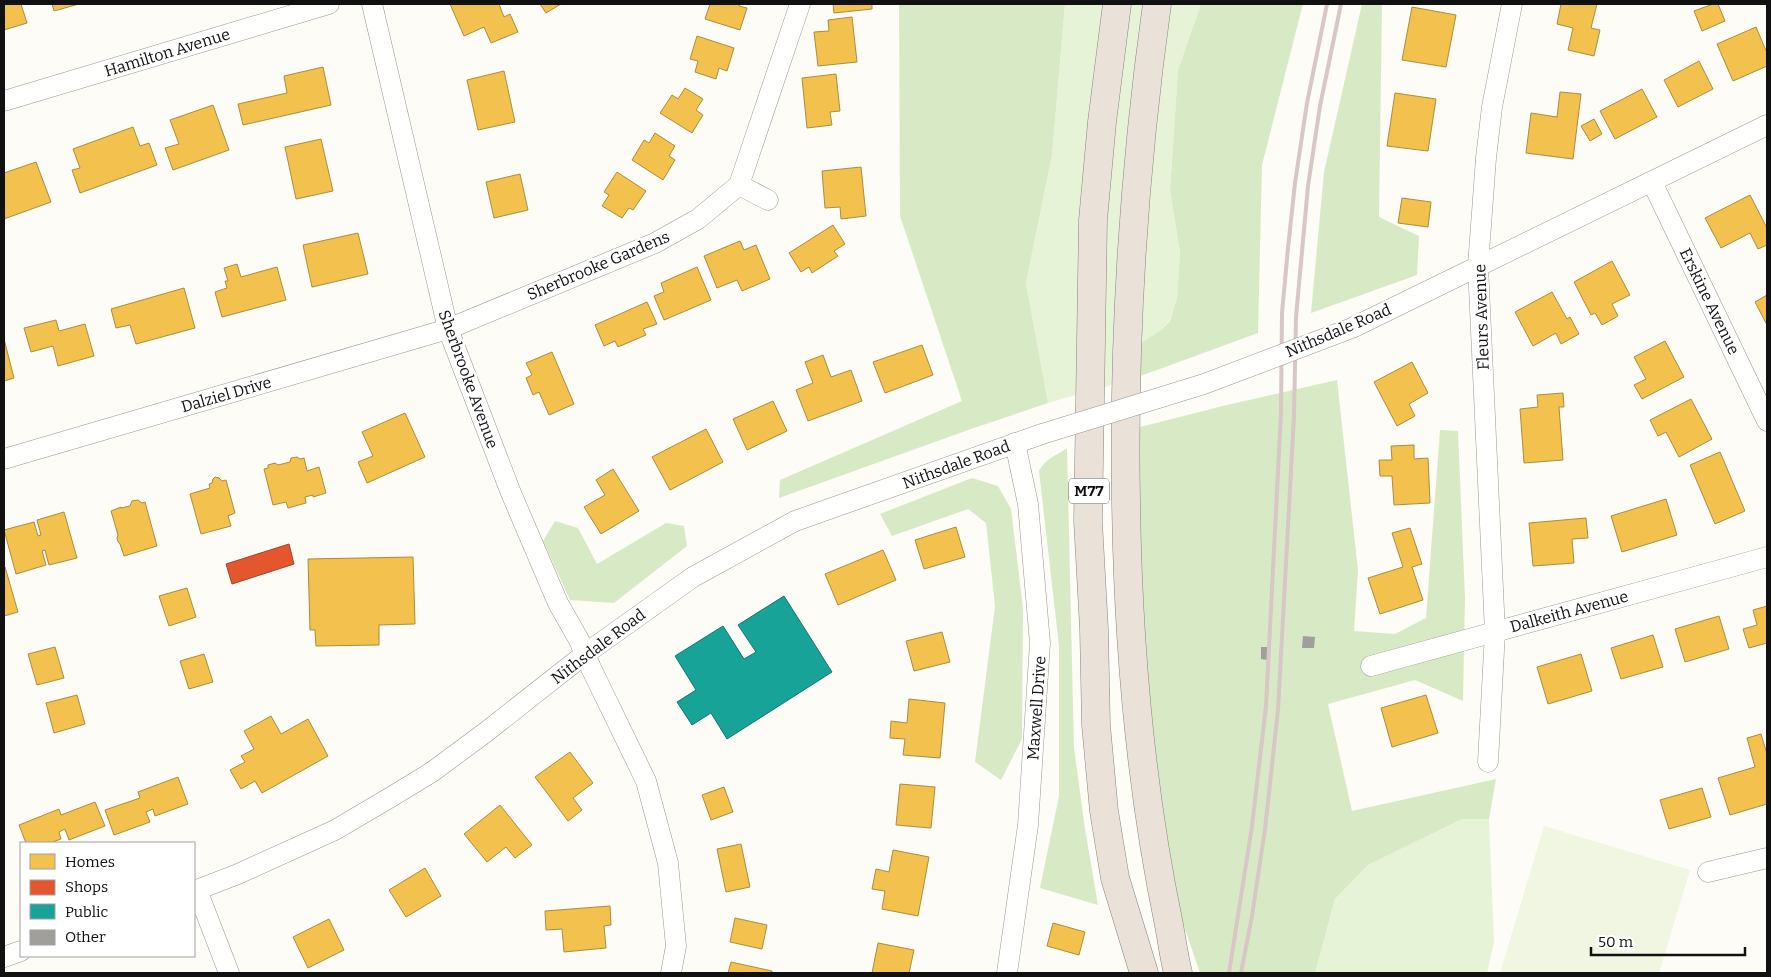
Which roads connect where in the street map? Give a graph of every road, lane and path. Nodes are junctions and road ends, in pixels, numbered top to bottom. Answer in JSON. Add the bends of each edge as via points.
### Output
{"nodes":[{"id":1,"x":329,"y":4,"type":"edge"},
{"id":2,"x":372,"y":4,"type":"edge"},
{"id":3,"x":800,"y":4,"type":"edge"},
{"id":4,"x":1117,"y":4,"type":"edge"},
{"id":5,"x":1159,"y":4,"type":"edge"},
{"id":6,"x":1512,"y":4,"type":"edge"},
{"id":7,"x":4,"y":101,"type":"edge"},
{"id":8,"x":1767,"y":125,"type":"edge"},
{"id":9,"x":1652,"y":182,"type":"junction"},
{"id":10,"x":739,"y":185,"type":"junction"},
{"id":11,"x":768,"y":200,"type":"dead end"},
{"id":12,"x":1478,"y":266,"type":"junction"},
{"id":13,"x":448,"y":329,"type":"junction"},
{"id":14,"x":1767,"y":421,"type":"edge"},
{"id":15,"x":1015,"y":443,"type":"junction"},
{"id":16,"x":4,"y":459,"type":"edge"},
{"id":17,"x":1767,"y":557,"type":"edge"},
{"id":18,"x":1496,"y":632,"type":"junction"},
{"id":19,"x":585,"y":654,"type":"junction"},
{"id":20,"x":1370,"y":666,"type":"dead end"},
{"id":21,"x":1488,"y":762,"type":"dead end"},
{"id":22,"x":1767,"y":858,"type":"edge"},
{"id":23,"x":1708,"y":872,"type":"dead end"},
{"id":24,"x":195,"y":891,"type":"edge"},
{"id":25,"x":20,"y":951,"type":"edge"},
{"id":26,"x":4,"y":957,"type":"edge"},
{"id":27,"x":229,"y":973,"type":"edge"},
{"id":28,"x":671,"y":973,"type":"edge"},
{"id":29,"x":1007,"y":973,"type":"edge"},
{"id":30,"x":1144,"y":973,"type":"edge"},
{"id":31,"x":1178,"y":973,"type":"edge"}],
"edges":[{"from":1,"to":7,"type":"street","name":"Hamilton Avenue"},
{"from":2,"to":13,"type":"street","name":"Sherbrooke Avenue"},
{"from":3,"to":10,"type":"street"},
{"from":4,"to":30,"type":"highway","number":"M77","via":[[1092,220],[1088,521],[1096,725],[1104,811],[1115,878]]},
{"from":5,"to":31,"type":"highway","number":"M77","via":[[1149,59],[1136,186],[1127,312],[1124,448],[1130,626],[1139,738],[1161,890]]},
{"from":6,"to":12,"type":"street","name":"Fleurs Avenue","via":[[1491,116]]},
{"from":8,"to":9,"type":"street","name":"Nithsdale Road"},
{"from":9,"to":12,"type":"street","name":"Nithsdale Road"},
{"from":9,"to":14,"type":"street","name":"Erskine Avenue"},
{"from":10,"to":11,"type":"street"},
{"from":10,"to":13,"type":"street","name":"Sherbrooke Gardens","via":[[698,220],[655,242]]},
{"from":12,"to":15,"type":"street","name":"Nithsdale Road","bridge":true,"via":[[1352,328],[1204,384]]},
{"from":12,"to":18,"type":"street","name":"Fleurs Avenue"},
{"from":13,"to":16,"type":"street","name":"Dalziel Drive"},
{"from":13,"to":19,"type":"street","name":"Sherbrooke Avenue","via":[[519,512],[558,603]]},
{"from":15,"to":19,"type":"street","name":"Nithsdale Road","via":[[795,521],[693,577]]},
{"from":15,"to":29,"type":"street","name":"Maxwell Drive","via":[[1028,504],[1040,642],[1028,825]]},
{"from":17,"to":18,"type":"street","name":"Dalkeith Avenue"},
{"from":18,"to":20,"type":"street","name":"Dalkeith Avenue"},
{"from":18,"to":21,"type":"street","name":"Fleurs Avenue"},
{"from":19,"to":24,"type":"street","name":"Nithsdale Road","via":[[432,772],[391,797],[335,830]]},
{"from":19,"to":28,"type":"street","name":"Sherbrooke Avenue","via":[[646,781],[668,863],[676,946]]},
{"from":22,"to":23,"type":"street"},
{"from":24,"to":27,"type":"street"},
{"from":25,"to":26,"type":"street"}]}
